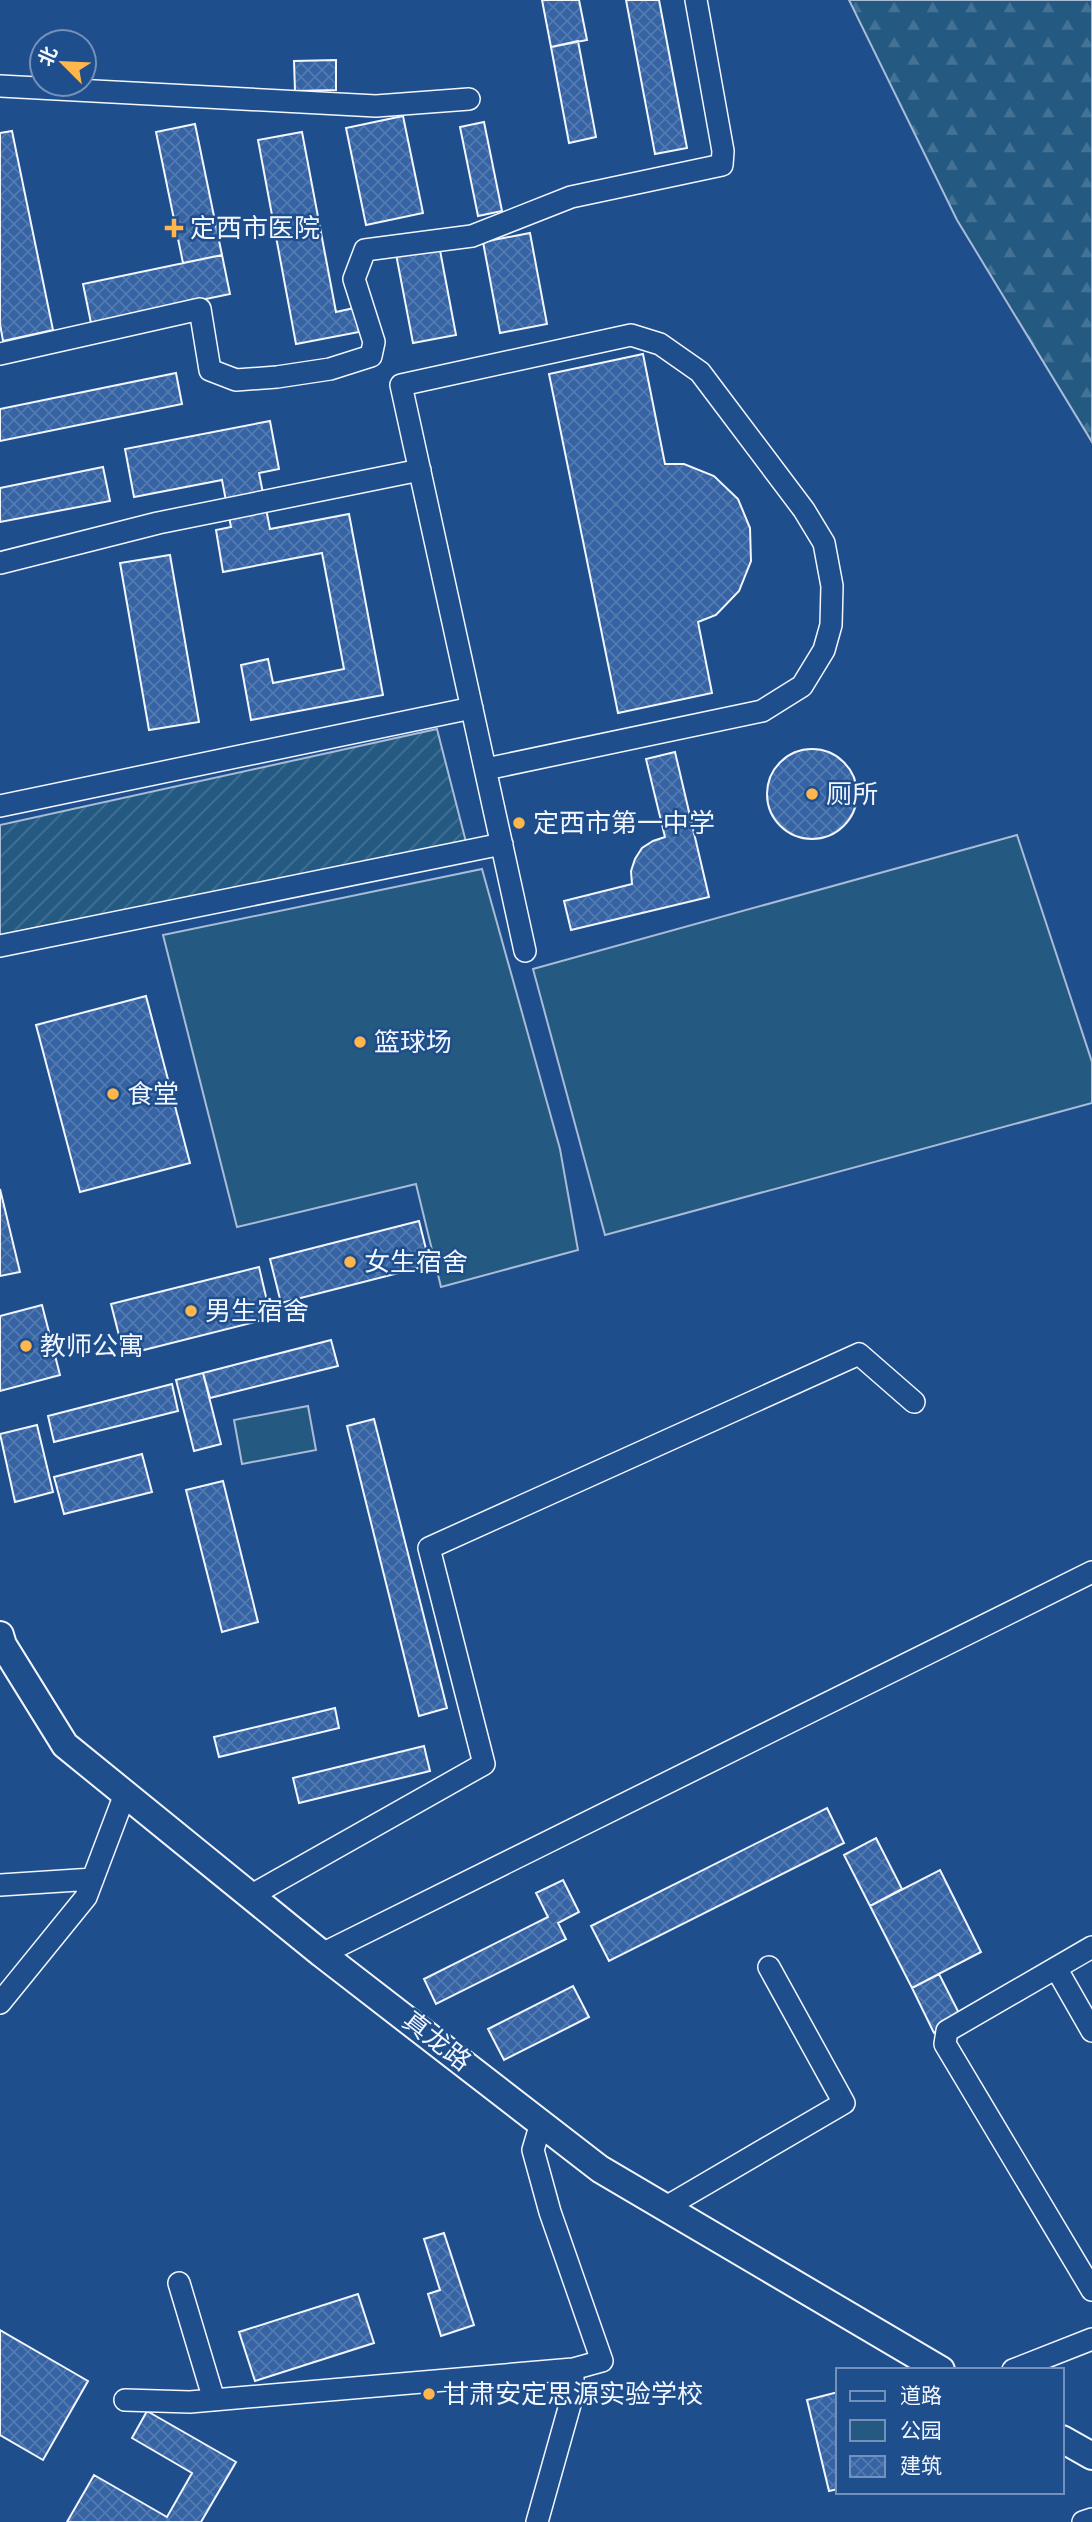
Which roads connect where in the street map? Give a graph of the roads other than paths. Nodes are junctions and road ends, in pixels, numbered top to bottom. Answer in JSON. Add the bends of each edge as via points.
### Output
{"nodes":[{"id":1,"x":696,"y":0,"type":"edge"},
{"id":2,"x":0,"y":86,"type":"edge"},
{"id":3,"x":469,"y":99,"type":"dead end"},
{"id":4,"x":0,"y":354,"type":"edge"},
{"id":5,"x":420,"y":470,"type":"junction"},
{"id":6,"x":0,"y":562,"type":"edge"},
{"id":7,"x":472,"y":708,"type":"junction"},
{"id":8,"x":486,"y":769,"type":"junction"},
{"id":9,"x":0,"y":806,"type":"edge"},
{"id":10,"x":502,"y":844,"type":"junction"},
{"id":11,"x":0,"y":946,"type":"edge"},
{"id":12,"x":525,"y":951,"type":"dead end"},
{"id":13,"x":914,"y":1402,"type":"dead end"},
{"id":14,"x":1092,"y":1572,"type":"edge"},
{"id":15,"x":0,"y":1635,"type":"edge"},
{"id":16,"x":125,"y":1794,"type":"junction"},
{"id":17,"x":93,"y":1879,"type":"junction"},
{"id":18,"x":0,"y":1885,"type":"edge"},
{"id":19,"x":252,"y":1895,"type":"junction"},
{"id":20,"x":1092,"y":1947,"type":"edge"},
{"id":21,"x":322,"y":1954,"type":"junction"},
{"id":22,"x":769,"y":1966,"type":"dead end"},
{"id":23,"x":1056,"y":1968,"type":"junction"},
{"id":24,"x":24,"y":1975,"type":"junction"},
{"id":25,"x":0,"y":1977,"type":"edge"},
{"id":26,"x":0,"y":2003,"type":"edge"},
{"id":27,"x":1092,"y":2031,"type":"edge"},
{"id":28,"x":541,"y":2123,"type":"junction"},
{"id":29,"x":666,"y":2207,"type":"junction"},
{"id":30,"x":179,"y":2283,"type":"dead end"},
{"id":31,"x":1092,"y":2290,"type":"edge"},
{"id":32,"x":1092,"y":2339,"type":"edge"},
{"id":33,"x":939,"y":2368,"type":"edge"},
{"id":34,"x":1018,"y":2368,"type":"edge"},
{"id":35,"x":573,"y":2370,"type":"junction"},
{"id":36,"x":125,"y":2400,"type":"dead end"},
{"id":37,"x":214,"y":2400,"type":"junction"},
{"id":38,"x":1064,"y":2440,"type":"edge"},
{"id":39,"x":1092,"y":2456,"type":"edge"},
{"id":40,"x":1092,"y":2519,"type":"edge"},
{"id":41,"x":537,"y":2522,"type":"edge"},
{"id":42,"x":1083,"y":2522,"type":"edge"}],
"edges":[{"from":1,"to":4,"type":"street","via":[[722,165],[571,197],[472,236],[365,250],[355,279],[374,342],[372,356],[330,369],[236,380],[211,370],[200,309]]},
{"from":2,"to":3,"type":"street","via":[[376,106]]},
{"from":5,"to":6,"type":"street","via":[[158,523]]},
{"from":5,"to":7,"type":"street"},
{"from":5,"to":8,"type":"street","via":[[401,385],[631,335],[660,344],[700,372],[824,543],[832,586],[831,625],[824,650],[802,686],[762,711]]},
{"from":7,"to":8,"type":"street"},
{"from":7,"to":9,"type":"street"},
{"from":8,"to":10,"type":"street"},
{"from":10,"to":11,"type":"street"},
{"from":10,"to":12,"type":"street"},
{"from":13,"to":19,"type":"street","via":[[859,1354],[429,1548],[484,1764]]},
{"from":14,"to":21,"type":"street"},
{"from":15,"to":16,"type":"main road","name":"真龙路","via":[[65,1745]]},
{"from":16,"to":17,"type":"street"},
{"from":16,"to":19,"type":"main road","name":"真龙路"},
{"from":17,"to":18,"type":"street"},
{"from":17,"to":24,"type":"street","via":[[86,1897]]},
{"from":19,"to":21,"type":"main road","name":"真龙路"},
{"from":20,"to":23,"type":"street"},
{"from":21,"to":28,"type":"main road","name":"真龙路"},
{"from":22,"to":29,"type":"street","via":[[844,2104]]},
{"from":23,"to":27,"type":"street"},
{"from":23,"to":31,"type":"street","via":[[947,2031],[946,2044]]},
{"from":24,"to":25,"type":"street"},
{"from":24,"to":26,"type":"street"},
{"from":28,"to":29,"type":"main road","name":"真龙路","via":[[600,2169]]},
{"from":28,"to":35,"type":"street","via":[[533,2150],[602,2361]]},
{"from":29,"to":33,"type":"main road","name":"真龙路"},
{"from":30,"to":37,"type":"street"},
{"from":32,"to":34,"type":"street"},
{"from":35,"to":37,"type":"street"},
{"from":35,"to":41,"type":"street","via":[[573,2394]]},
{"from":36,"to":37,"type":"street"},
{"from":38,"to":39,"type":"main road"},
{"from":40,"to":42,"type":"street"}]}
